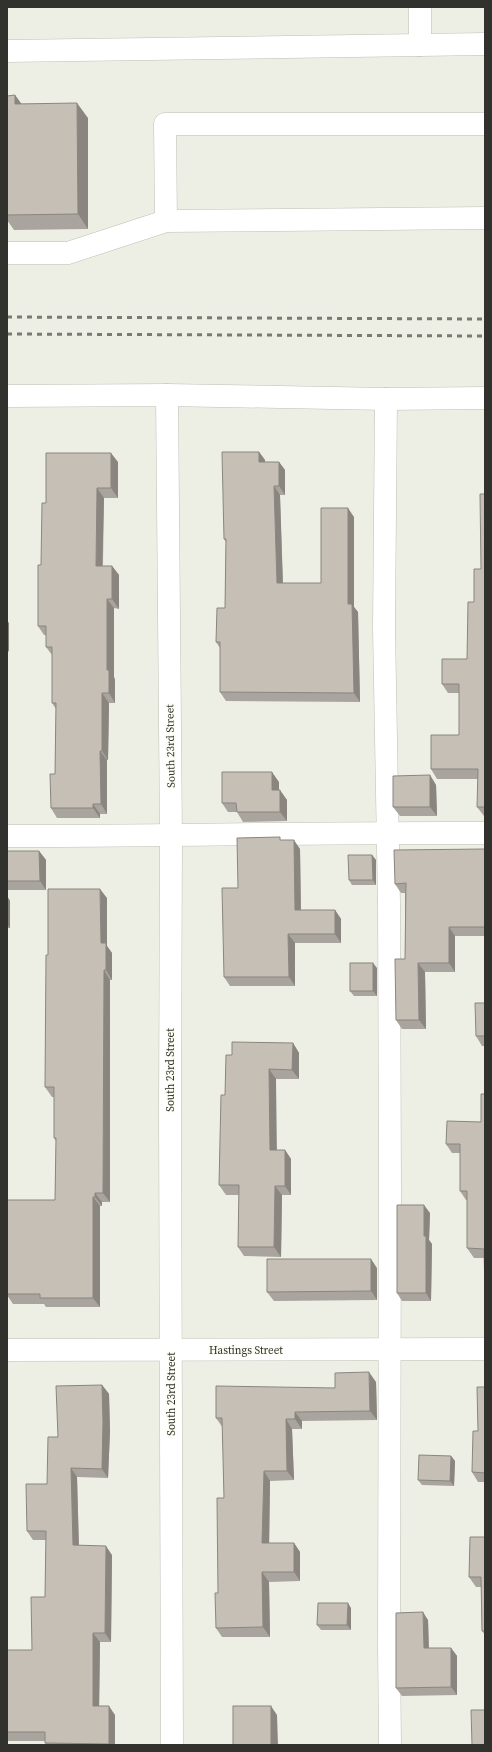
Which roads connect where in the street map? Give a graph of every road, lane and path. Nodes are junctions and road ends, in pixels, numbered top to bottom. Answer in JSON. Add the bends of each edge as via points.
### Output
{"nodes":[{"id":1,"x":420,"y":7,"type":"edge"},
{"id":2,"x":485,"y":44,"type":"edge"},
{"id":3,"x":420,"y":45,"type":"junction"},
{"id":4,"x":13,"y":51,"type":"edge"},
{"id":5,"x":485,"y":124,"type":"edge"},
{"id":6,"x":485,"y":218,"type":"edge"},
{"id":7,"x":166,"y":221,"type":"junction"},
{"id":8,"x":7,"y":253,"type":"edge"},
{"id":9,"x":167,"y":395,"type":"junction"},
{"id":10,"x":7,"y":396,"type":"edge"},
{"id":11,"x":485,"y":398,"type":"edge"},
{"id":12,"x":386,"y":399,"type":"junction"},
{"id":13,"x":386,"y":832,"type":"junction"},
{"id":14,"x":485,"y":833,"type":"edge"},
{"id":15,"x":7,"y":836,"type":"edge"},
{"id":16,"x":171,"y":836,"type":"junction"},
{"id":17,"x":389,"y":1349,"type":"junction"},
{"id":18,"x":485,"y":1349,"type":"edge"},
{"id":19,"x":7,"y":1350,"type":"edge"},
{"id":20,"x":171,"y":1350,"type":"junction"},
{"id":21,"x":172,"y":1745,"type":"edge"},
{"id":22,"x":390,"y":1745,"type":"edge"}],
"edges":[{"from":1,"to":3,"type":"street"},
{"from":2,"to":3,"type":"street"},
{"from":3,"to":4,"type":"street"},
{"from":5,"to":7,"type":"street","via":[[165,124]]},
{"from":6,"to":7,"type":"street"},
{"from":7,"to":8,"type":"street","via":[[68,253]]},
{"from":9,"to":10,"type":"street"},
{"from":9,"to":12,"type":"street"},
{"from":9,"to":16,"type":"street","name":"South 23rd Street"},
{"from":11,"to":12,"type":"street"},
{"from":12,"to":13,"type":"street"},
{"from":13,"to":14,"type":"street"},
{"from":13,"to":16,"type":"street"},
{"from":13,"to":17,"type":"street","via":[[389,911]]},
{"from":15,"to":16,"type":"street"},
{"from":16,"to":20,"type":"street","name":"South 23rd Street"},
{"from":17,"to":18,"type":"street","name":"Hastings Street"},
{"from":17,"to":20,"type":"street","name":"Hastings Street"},
{"from":17,"to":22,"type":"street"},
{"from":19,"to":20,"type":"street","name":"Hastings Street"},
{"from":20,"to":21,"type":"street","name":"South 23rd Street"}]}
